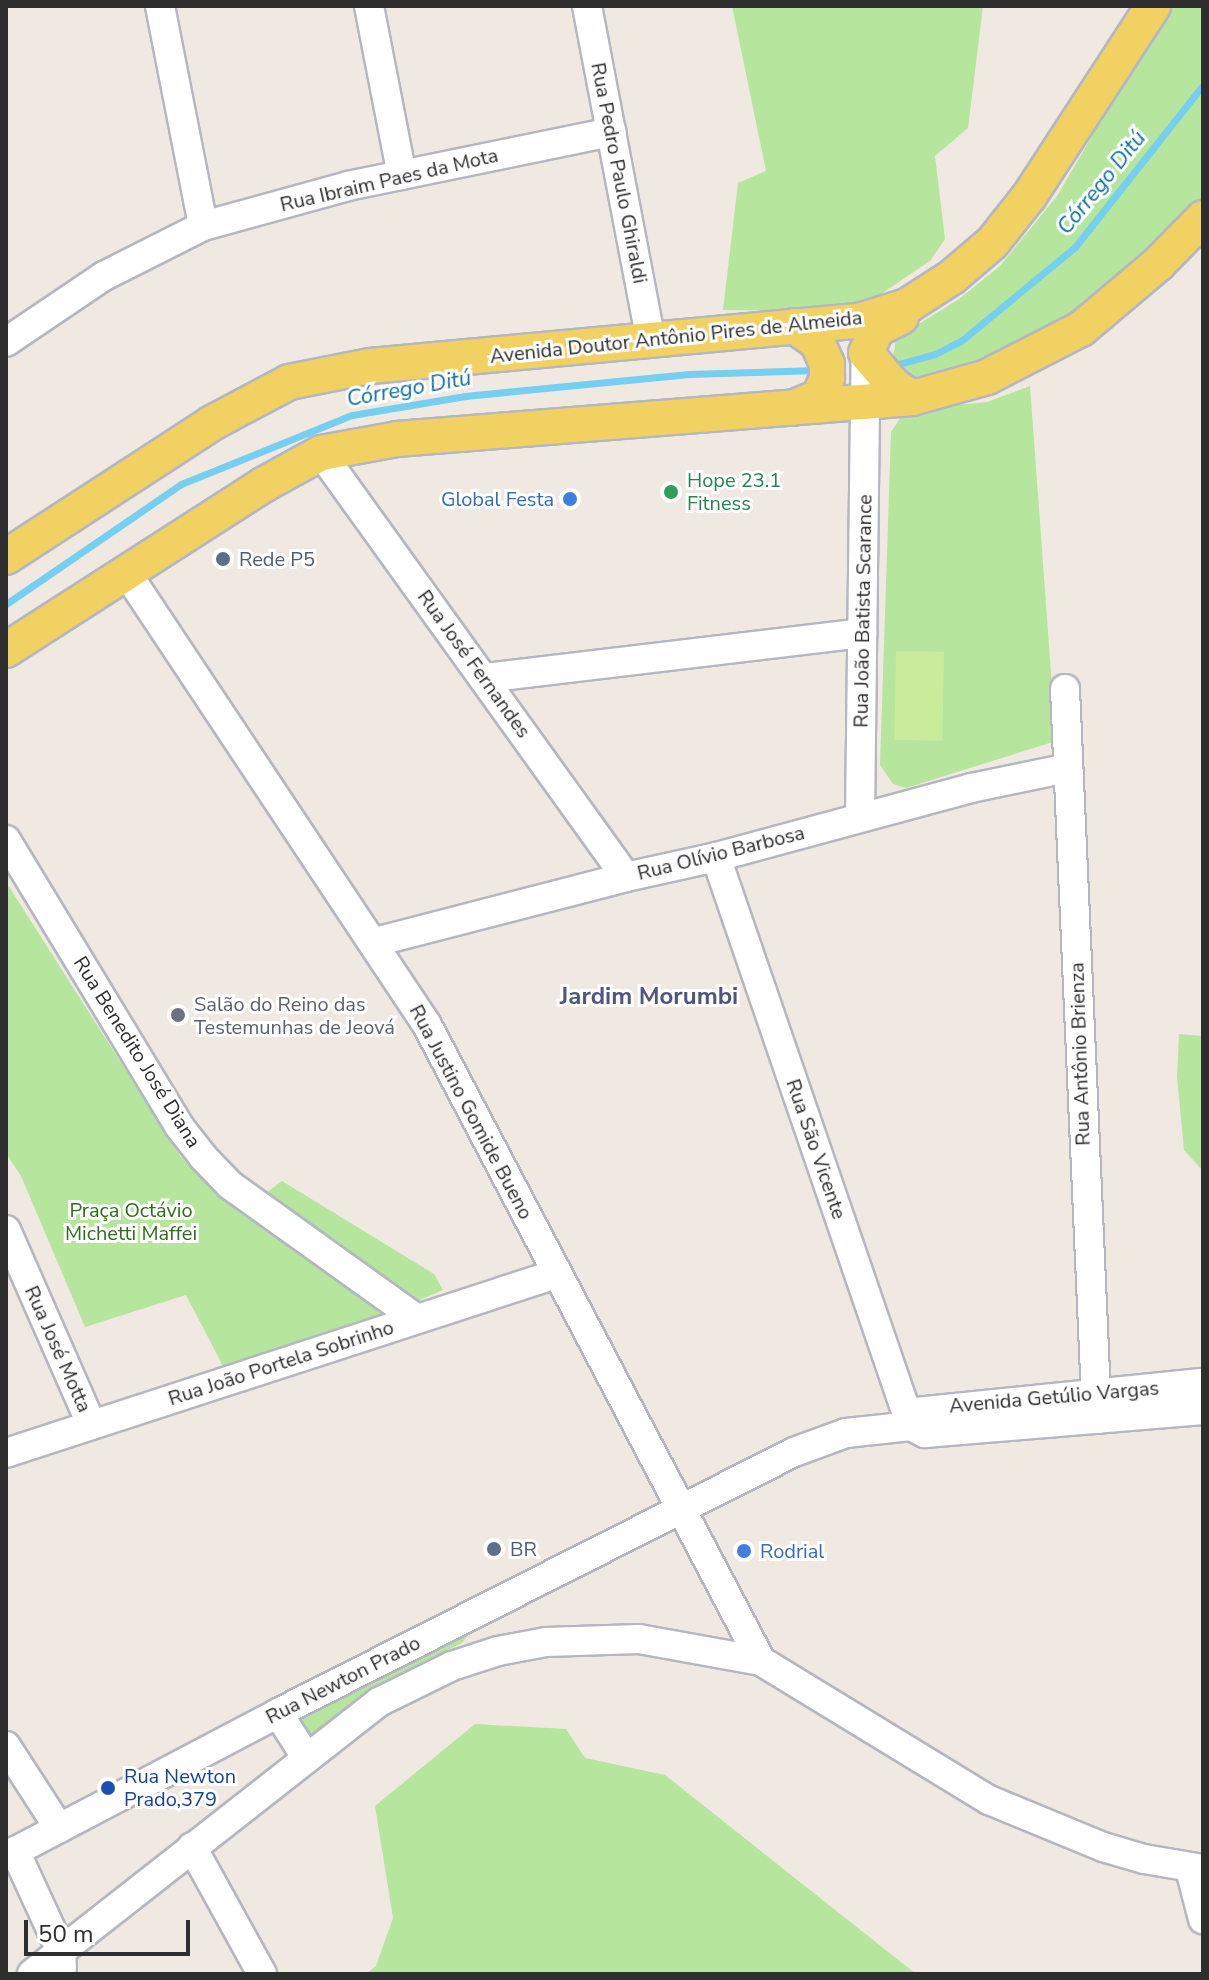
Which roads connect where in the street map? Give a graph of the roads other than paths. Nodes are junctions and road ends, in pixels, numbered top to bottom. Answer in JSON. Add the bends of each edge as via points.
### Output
{"nodes":[{"id":1,"x":160,"y":6,"type":"edge"},
{"id":2,"x":369,"y":6,"type":"edge"},
{"id":3,"x":587,"y":6,"type":"edge"},
{"id":4,"x":1153,"y":6,"type":"edge"},
{"id":5,"x":612,"y":132,"type":"junction"},
{"id":6,"x":402,"y":175,"type":"junction"},
{"id":7,"x":1203,"y":218,"type":"edge"},
{"id":8,"x":203,"y":226,"type":"junction"},
{"id":9,"x":981,"y":252,"type":"junction"},
{"id":10,"x":794,"y":326,"type":"junction"},
{"id":11,"x":7,"y":334,"type":"edge"},
{"id":12,"x":651,"y":340,"type":"junction"},
{"id":13,"x":866,"y":353,"type":"junction"},
{"id":14,"x":912,"y":398,"type":"junction"},
{"id":15,"x":866,"y":404,"type":"junction"},
{"id":16,"x":783,"y":410,"type":"junction"},
{"id":17,"x":321,"y":453,"type":"junction"},
{"id":18,"x":6,"y":557,"type":"edge"},
{"id":19,"x":126,"y":572,"type":"junction"},
{"id":20,"x":862,"y":633,"type":"junction"},
{"id":21,"x":6,"y":650,"type":"edge"},
{"id":22,"x":485,"y":678,"type":"junction"},
{"id":23,"x":1065,"y":689,"type":"dead end"},
{"id":24,"x":1068,"y":768,"type":"junction"},
{"id":25,"x":860,"y":817,"type":"junction"},
{"id":26,"x":6,"y":840,"type":"edge"},
{"id":27,"x":716,"y":857,"type":"junction"},
{"id":28,"x":626,"y":877,"type":"junction"},
{"id":29,"x":375,"y":942,"type":"junction"},
{"id":30,"x":6,"y":1230,"type":"edge"},
{"id":31,"x":556,"y":1274,"type":"junction"},
{"id":32,"x":417,"y":1319,"type":"junction"},
{"id":33,"x":1203,"y":1383,"type":"edge"},
{"id":34,"x":1096,"y":1406,"type":"junction"},
{"id":35,"x":1203,"y":1410,"type":"edge"},
{"id":36,"x":91,"y":1424,"type":"junction"},
{"id":37,"x":914,"y":1424,"type":"junction"},
{"id":38,"x":6,"y":1453,"type":"edge"},
{"id":39,"x":683,"y":1508,"type":"junction"},
{"id":40,"x":507,"y":1598,"type":"junction"},
{"id":41,"x":761,"y":1661,"type":"junction"},
{"id":42,"x":452,"y":1666,"type":"junction"},
{"id":43,"x":278,"y":1713,"type":"junction"},
{"id":44,"x":6,"y":1746,"type":"edge"},
{"id":45,"x":306,"y":1757,"type":"junction"},
{"id":46,"x":59,"y":1828,"type":"junction"},
{"id":47,"x":192,"y":1847,"type":"junction"},
{"id":48,"x":10,"y":1854,"type":"edge"},
{"id":49,"x":1197,"y":1869,"type":"edge"},
{"id":50,"x":1203,"y":1919,"type":"edge"},
{"id":51,"x":61,"y":1962,"type":"edge"},
{"id":52,"x":32,"y":1974,"type":"edge"},
{"id":53,"x":262,"y":1974,"type":"edge"}],
"edges":[{"from":1,"to":8,"type":"street"},
{"from":2,"to":6,"type":"street"},
{"from":3,"to":5,"type":"street","name":"Rua Pedro Paulo Ghiraldi"},
{"from":4,"to":9,"type":"main road","name":"Avenida Doutor Antônio Pires de Almeida","via":[[1030,195]]},
{"from":5,"to":6,"type":"street","name":"Rua Ibraim Paes da Mota"},
{"from":5,"to":12,"type":"street","name":"Rua Pedro Paulo Ghiraldi"},
{"from":6,"to":8,"type":"street","name":"Rua Ibraim Paes da Mota"},
{"from":7,"to":14,"type":"main road","via":[[1081,329],[987,377]]},
{"from":8,"to":11,"type":"street","name":"Rua Ibraim Paes da Mota"},
{"from":9,"to":10,"type":"main road","name":"Avenida Doutor Antônio Pires de Almeida","via":[[907,306],[862,320]]},
{"from":9,"to":13,"type":"main road","via":[[978,267],[949,293],[876,330]]},
{"from":10,"to":12,"type":"main road","name":"Avenida Doutor Antônio Pires de Almeida"},
{"from":10,"to":16,"type":"main road","via":[[817,342],[827,378],[813,401]]},
{"from":12,"to":18,"type":"main road","name":"Avenida Doutor Antônio Pires de Almeida","via":[[370,366],[289,382],[212,423]]},
{"from":13,"to":14,"type":"main road","via":[[879,372]]},
{"from":13,"to":15,"type":"street","name":"Rua João Batista Scarance"},
{"from":14,"to":15,"type":"main road"},
{"from":15,"to":16,"type":"main road"},
{"from":15,"to":20,"type":"street","name":"Rua João Batista Scarance"},
{"from":16,"to":17,"type":"main road","via":[[397,439]]},
{"from":17,"to":19,"type":"main road"},
{"from":17,"to":22,"type":"street","name":"Rua José Fernandes"},
{"from":19,"to":21,"type":"main road"},
{"from":19,"to":29,"type":"street","name":"Rua Justino Gomide Bueno"},
{"from":20,"to":22,"type":"street"},
{"from":20,"to":25,"type":"street","name":"Rua João Batista Scarance"},
{"from":22,"to":28,"type":"street","name":"Rua José Fernandes"},
{"from":23,"to":24,"type":"street","name":"Rua Antônio Brienza"},
{"from":24,"to":25,"type":"street","name":"Rua Olívio Barbosa"},
{"from":24,"to":34,"type":"street","name":"Rua Antônio Brienza"},
{"from":25,"to":27,"type":"street","name":"Rua Olívio Barbosa"},
{"from":26,"to":32,"type":"street","name":"Rua Benedito José Diana","via":[[179,1126],[203,1157],[230,1185]]},
{"from":27,"to":28,"type":"street","name":"Rua Olívio Barbosa"},
{"from":27,"to":37,"type":"street","name":"Rua São Vicente"},
{"from":28,"to":29,"type":"street","name":"Rua Olívio Barbosa"},
{"from":29,"to":31,"type":"street","name":"Rua Justino Gomide Bueno","via":[[427,1025]]},
{"from":30,"to":36,"type":"street","name":"Rua José Motta"},
{"from":31,"to":32,"type":"street","name":"Rua João Portela Sobrinho"},
{"from":31,"to":39,"type":"street","name":"Rua Justino Gomide Bueno"},
{"from":32,"to":36,"type":"street","name":"Rua João Portela Sobrinho"},
{"from":33,"to":34,"type":"street","name":"Avenida Getúlio Vargas"},
{"from":34,"to":35,"type":"street","name":"Avenida Getúlio Vargas"},
{"from":34,"to":37,"type":"street","name":"Avenida Getúlio Vargas"},
{"from":36,"to":38,"type":"street","name":"Rua João Portela Sobrinho"},
{"from":37,"to":39,"type":"street","name":"Avenida Getúlio Vargas","via":[[846,1433],[794,1452]]},
{"from":39,"to":40,"type":"street","name":"Rua Newton Prado"},
{"from":39,"to":41,"type":"street","name":"Rua Justino Gomide Bueno"},
{"from":40,"to":42,"type":"street"},
{"from":40,"to":43,"type":"street","name":"Rua Newton Prado"},
{"from":41,"to":42,"type":"street","via":[[652,1640],[594,1639],[498,1651]]},
{"from":41,"to":49,"type":"street","via":[[989,1800],[1103,1847]]},
{"from":42,"to":45,"type":"street","via":[[379,1702]]},
{"from":43,"to":45,"type":"street"},
{"from":43,"to":46,"type":"street","name":"Rua Newton Prado"},
{"from":44,"to":46,"type":"street"},
{"from":45,"to":47,"type":"street"},
{"from":46,"to":48,"type":"street","name":"Rua Newton Prado"},
{"from":47,"to":51,"type":"street"},
{"from":47,"to":53,"type":"street"},
{"from":48,"to":51,"type":"street"},
{"from":49,"to":50,"type":"street"},
{"from":51,"to":52,"type":"street"}]}
